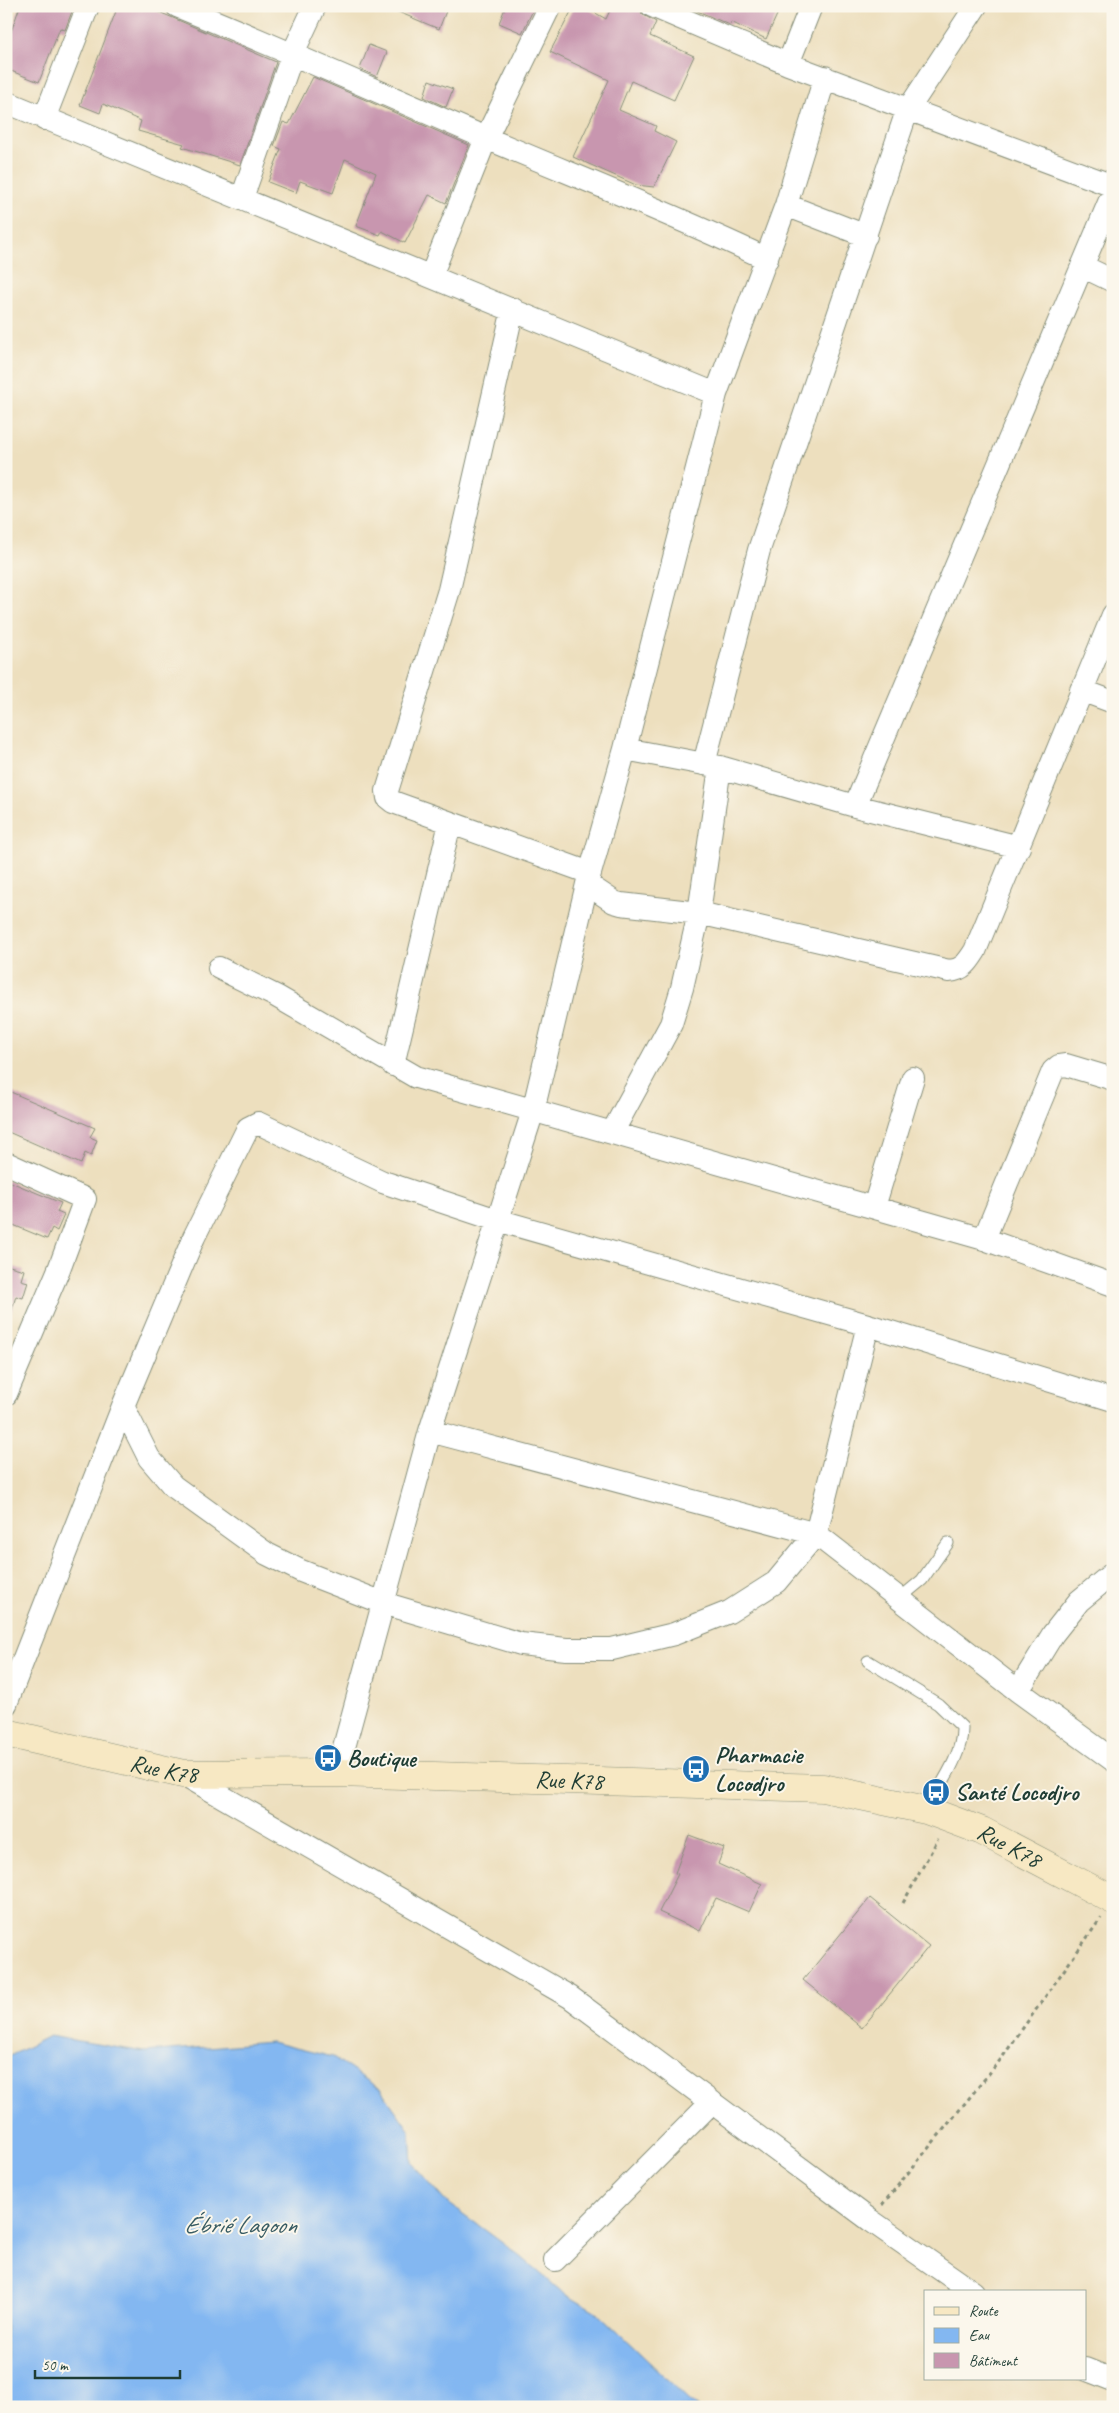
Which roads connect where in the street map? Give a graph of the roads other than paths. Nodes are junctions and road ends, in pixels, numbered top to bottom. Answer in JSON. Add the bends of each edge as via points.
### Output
{"nodes":[{"id":1,"x":88,"y":6,"type":"edge"},
{"id":2,"x":177,"y":6,"type":"edge"},
{"id":3,"x":315,"y":6,"type":"edge"},
{"id":4,"x":550,"y":6,"type":"edge"},
{"id":5,"x":652,"y":6,"type":"edge"},
{"id":6,"x":811,"y":6,"type":"edge"},
{"id":7,"x":976,"y":6,"type":"edge"},
{"id":8,"x":293,"y":53,"type":"junction"},
{"id":9,"x":788,"y":64,"type":"junction"},
{"id":10,"x":825,"y":77,"type":"junction"},
{"id":11,"x":6,"y":102,"type":"edge"},
{"id":12,"x":907,"y":111,"type":"junction"},
{"id":13,"x":44,"y":119,"type":"junction"},
{"id":14,"x":486,"y":138,"type":"junction"},
{"id":15,"x":1113,"y":186,"type":"edge"},
{"id":16,"x":1113,"y":193,"type":"edge"},
{"id":17,"x":242,"y":198,"type":"junction"},
{"id":18,"x":786,"y":205,"type":"junction"},
{"id":19,"x":866,"y":236,"type":"junction"},
{"id":20,"x":767,"y":259,"type":"junction"},
{"id":21,"x":1082,"y":266,"type":"junction"},
{"id":22,"x":431,"y":276,"type":"junction"},
{"id":23,"x":1113,"y":281,"type":"edge"},
{"id":24,"x":513,"y":309,"type":"junction"},
{"id":25,"x":716,"y":394,"type":"junction"},
{"id":26,"x":1113,"y":615,"type":"edge"},
{"id":27,"x":1081,"y":690,"type":"junction"},
{"id":28,"x":1113,"y":702,"type":"edge"},
{"id":29,"x":625,"y":749,"type":"junction"},
{"id":30,"x":712,"y":766,"type":"junction"},
{"id":31,"x":855,"y":806,"type":"junction"},
{"id":32,"x":450,"y":824,"type":"junction"},
{"id":33,"x":1018,"y":847,"type":"junction"},
{"id":34,"x":588,"y":879,"type":"junction"},
{"id":35,"x":700,"y":913,"type":"junction"},
{"id":36,"x":218,"y":968,"type":"dead end"},
{"id":37,"x":393,"y":1065,"type":"junction"},
{"id":38,"x":913,"y":1078,"type":"dead end"},
{"id":39,"x":1113,"y":1080,"type":"edge"},
{"id":40,"x":533,"y":1111,"type":"junction"},
{"id":41,"x":613,"y":1131,"type":"junction"},
{"id":42,"x":6,"y":1163,"type":"edge"},
{"id":43,"x":874,"y":1208,"type":"junction"},
{"id":44,"x":497,"y":1220,"type":"junction"},
{"id":45,"x":984,"y":1239,"type":"junction"},
{"id":46,"x":1113,"y":1285,"type":"edge"},
{"id":47,"x":868,"y":1325,"type":"junction"},
{"id":48,"x":6,"y":1394,"type":"edge"},
{"id":49,"x":1113,"y":1400,"type":"edge"},
{"id":50,"x":123,"y":1406,"type":"junction"},
{"id":51,"x":430,"y":1431,"type":"junction"},
{"id":52,"x":816,"y":1534,"type":"junction"},
{"id":53,"x":948,"y":1542,"type":"dead end"},
{"id":54,"x":1113,"y":1573,"type":"edge"},
{"id":55,"x":900,"y":1599,"type":"junction"},
{"id":56,"x":383,"y":1603,"type":"junction"},
{"id":57,"x":868,"y":1661,"type":"dead end"},
{"id":58,"x":1018,"y":1691,"type":"junction"},
{"id":59,"x":6,"y":1704,"type":"edge"},
{"id":60,"x":6,"y":1733,"type":"edge"},
{"id":61,"x":1113,"y":1760,"type":"edge"},
{"id":62,"x":337,"y":1773,"type":"junction"},
{"id":63,"x":183,"y":1774,"type":"junction"},
{"id":64,"x":937,"y":1814,"type":"junction"},
{"id":65,"x":1107,"y":1908,"type":"edge"},
{"id":66,"x":712,"y":2102,"type":"junction"},
{"id":67,"x":555,"y":2260,"type":"dead end"},
{"id":68,"x":970,"y":2290,"type":"edge"},
{"id":69,"x":1086,"y":2369,"type":"edge"},
{"id":70,"x":1113,"y":2380,"type":"edge"}],
"edges":[{"from":1,"to":13,"type":"street"},
{"from":2,"to":8,"type":"street"},
{"from":3,"to":8,"type":"street"},
{"from":4,"to":14,"type":"street"},
{"from":5,"to":9,"type":"street"},
{"from":6,"to":9,"type":"street"},
{"from":7,"to":12,"type":"street"},
{"from":8,"to":14,"type":"street"},
{"from":8,"to":17,"type":"street"},
{"from":9,"to":10,"type":"street"},
{"from":10,"to":12,"type":"street"},
{"from":10,"to":18,"type":"street"},
{"from":11,"to":13,"type":"street"},
{"from":12,"to":15,"type":"street"},
{"from":12,"to":19,"type":"street"},
{"from":13,"to":17,"type":"street"},
{"from":14,"to":20,"type":"street","via":[[702,228]]},
{"from":14,"to":22,"type":"street"},
{"from":16,"to":21,"type":"street"},
{"from":17,"to":22,"type":"street"},
{"from":18,"to":19,"type":"street"},
{"from":18,"to":20,"type":"street"},
{"from":19,"to":30,"type":"street","via":[[759,550]]},
{"from":20,"to":25,"type":"street"},
{"from":21,"to":23,"type":"street"},
{"from":21,"to":31,"type":"street"},
{"from":22,"to":24,"type":"street"},
{"from":24,"to":25,"type":"street"},
{"from":24,"to":32,"type":"street","via":[[449,590],[387,791],[393,802]]},
{"from":25,"to":29,"type":"street"},
{"from":26,"to":27,"type":"street"},
{"from":27,"to":28,"type":"street"},
{"from":27,"to":33,"type":"street"},
{"from":29,"to":30,"type":"street"},
{"from":29,"to":34,"type":"street"},
{"from":30,"to":31,"type":"street"},
{"from":30,"to":35,"type":"street"},
{"from":31,"to":33,"type":"street"},
{"from":32,"to":34,"type":"street"},
{"from":32,"to":37,"type":"street"},
{"from":33,"to":35,"type":"street","via":[[975,951],[959,970],[949,971]]},
{"from":34,"to":35,"type":"street","via":[[614,902]]},
{"from":34,"to":40,"type":"street"},
{"from":35,"to":41,"type":"street","via":[[671,1024]]},
{"from":36,"to":37,"type":"street","via":[[276,996]]},
{"from":37,"to":40,"type":"street","via":[[416,1077]]},
{"from":38,"to":43,"type":"street"},
{"from":39,"to":45,"type":"street","via":[[1066,1065],[1053,1071]]},
{"from":40,"to":41,"type":"street"},
{"from":40,"to":44,"type":"street"},
{"from":41,"to":43,"type":"street"},
{"from":42,"to":48,"type":"street","via":[[85,1199]]},
{"from":43,"to":45,"type":"street"},
{"from":44,"to":47,"type":"street"},
{"from":44,"to":50,"type":"street","via":[[383,1182],[264,1125],[252,1125],[194,1237]]},
{"from":44,"to":51,"type":"street"},
{"from":45,"to":46,"type":"street"},
{"from":47,"to":49,"type":"street"},
{"from":47,"to":52,"type":"street"},
{"from":50,"to":56,"type":"street","via":[[149,1458],[173,1486],[268,1554]]},
{"from":50,"to":59,"type":"street"},
{"from":51,"to":52,"type":"street"},
{"from":51,"to":56,"type":"street"},
{"from":52,"to":55,"type":"street"},
{"from":52,"to":56,"type":"street","via":[[776,1582],[729,1612],[674,1634],[612,1649],[566,1649],[521,1644]]},
{"from":53,"to":55,"type":"lane","via":[[922,1580]]},
{"from":54,"to":58,"type":"street","via":[[1079,1601],[1053,1634]]},
{"from":55,"to":58,"type":"street"},
{"from":56,"to":62,"type":"street"},
{"from":57,"to":64,"type":"lane","via":[[938,1704],[962,1727],[962,1739]]},
{"from":58,"to":61,"type":"street"},
{"from":60,"to":63,"type":"street","name":"Rue K78"},
{"from":62,"to":63,"type":"street","name":"Rue K78"},
{"from":62,"to":64,"type":"street","name":"Rue K78","via":[[823,1788]]},
{"from":63,"to":66,"type":"street","via":[[570,1997]]},
{"from":64,"to":65,"type":"street","name":"Rue K78","via":[[982,1831]]},
{"from":66,"to":67,"type":"street"},
{"from":66,"to":68,"type":"street"},
{"from":69,"to":70,"type":"street"}]}
